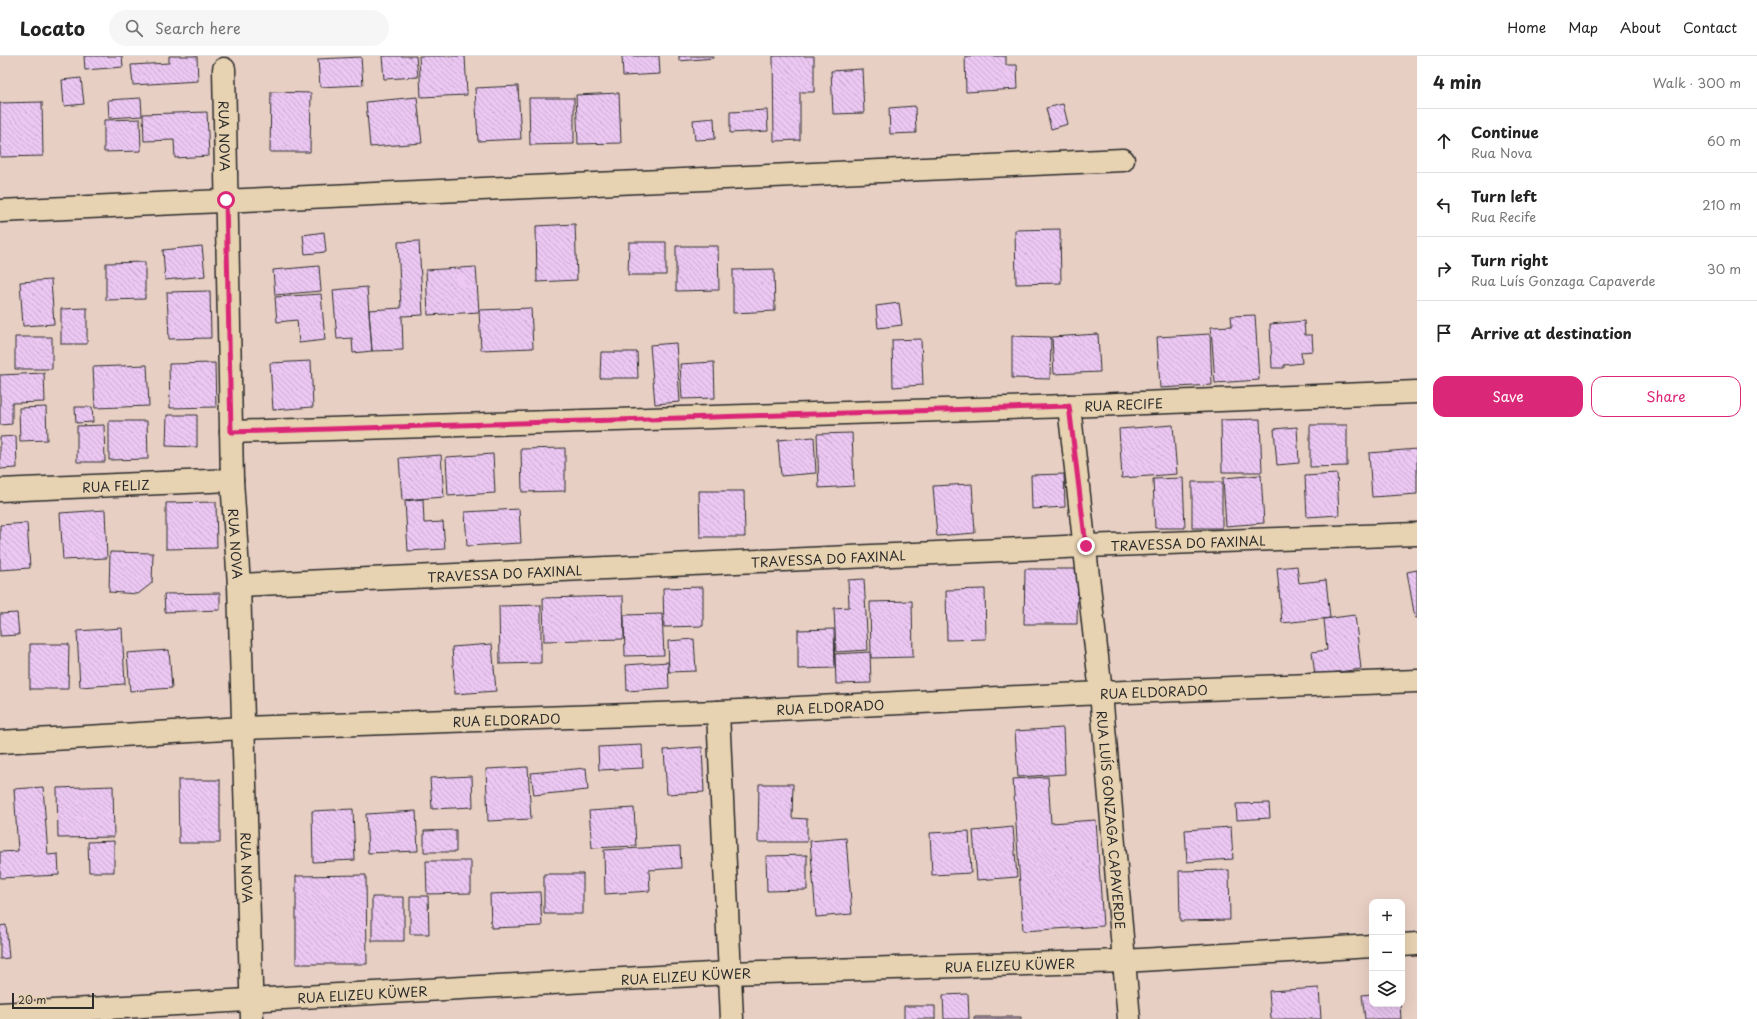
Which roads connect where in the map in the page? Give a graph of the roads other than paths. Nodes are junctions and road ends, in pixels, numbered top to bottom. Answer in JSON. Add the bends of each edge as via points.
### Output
{"nodes":[{"id":1,"x":224,"y":69,"type":"dead end"},
{"id":2,"x":1123,"y":160,"type":"dead end"},
{"id":3,"x":226,"y":200,"type":"junction"},
{"id":4,"x":0,"y":211,"type":"edge"},
{"id":5,"x":1417,"y":392,"type":"edge"},
{"id":6,"x":1069,"y":406,"type":"junction"},
{"id":7,"x":231,"y":432,"type":"junction"},
{"id":8,"x":232,"y":480,"type":"junction"},
{"id":9,"x":0,"y":490,"type":"edge"},
{"id":10,"x":1417,"y":534,"type":"edge"},
{"id":11,"x":1086,"y":546,"type":"junction"},
{"id":12,"x":240,"y":585,"type":"junction"},
{"id":13,"x":1417,"y":681,"type":"edge"},
{"id":14,"x":1101,"y":693,"type":"junction"},
{"id":15,"x":718,"y":712,"type":"junction"},
{"id":16,"x":244,"y":728,"type":"junction"},
{"id":17,"x":0,"y":742,"type":"edge"},
{"id":18,"x":1417,"y":944,"type":"edge"},
{"id":19,"x":1405,"y":945,"type":"edge"},
{"id":20,"x":1369,"y":946,"type":"edge"},
{"id":21,"x":1124,"y":961,"type":"junction"},
{"id":22,"x":729,"y":973,"type":"junction"},
{"id":23,"x":251,"y":1010,"type":"edge"},
{"id":24,"x":0,"y":1014,"type":"edge"},
{"id":25,"x":732,"y":1019,"type":"edge"},
{"id":26,"x":1129,"y":1019,"type":"edge"}],
"edges":[{"from":1,"to":3,"type":"street","name":"RUA NOVA"},
{"from":2,"to":3,"type":"street"},
{"from":3,"to":4,"type":"street"},
{"from":3,"to":7,"type":"street","name":"RUA NOVA"},
{"from":5,"to":6,"type":"street","name":"RUA RECIFE"},
{"from":6,"to":7,"type":"street","name":"RUA RECIFE"},
{"from":6,"to":11,"type":"street","name":"RUA LUÍS GONZAGA CAPAVERDE"},
{"from":7,"to":8,"type":"street","name":"RUA NOVA"},
{"from":8,"to":9,"type":"street","name":"RUA FELIZ"},
{"from":8,"to":12,"type":"street","name":"RUA NOVA"},
{"from":10,"to":11,"type":"street","name":"TRAVESSA DO FAXINAL"},
{"from":11,"to":12,"type":"street","name":"TRAVESSA DO FAXINAL"},
{"from":11,"to":14,"type":"street","name":"RUA LUÍS GONZAGA CAPAVERDE"},
{"from":12,"to":16,"type":"street","name":"RUA NOVA"},
{"from":13,"to":14,"type":"street","name":"RUA ELDORADO"},
{"from":14,"to":15,"type":"street","name":"RUA ELDORADO"},
{"from":14,"to":21,"type":"street","name":"RUA LUÍS GONZAGA CAPAVERDE"},
{"from":15,"to":16,"type":"street","name":"RUA ELDORADO"},
{"from":15,"to":22,"type":"street"},
{"from":16,"to":17,"type":"street","name":"RUA ELDORADO"},
{"from":16,"to":23,"type":"street","name":"RUA NOVA"},
{"from":18,"to":19,"type":"street"},
{"from":20,"to":21,"type":"street","name":"RUA ELIZEU KÜWER"},
{"from":21,"to":22,"type":"street","name":"RUA ELIZEU KÜWER"},
{"from":21,"to":26,"type":"street","name":"RUA LUÍS GONZAGA CAPAVERDE"},
{"from":22,"to":23,"type":"street","name":"RUA ELIZEU KÜWER"},
{"from":22,"to":25,"type":"street"},
{"from":23,"to":24,"type":"street","name":"RUA ELIZEU KÜWER"}]}
